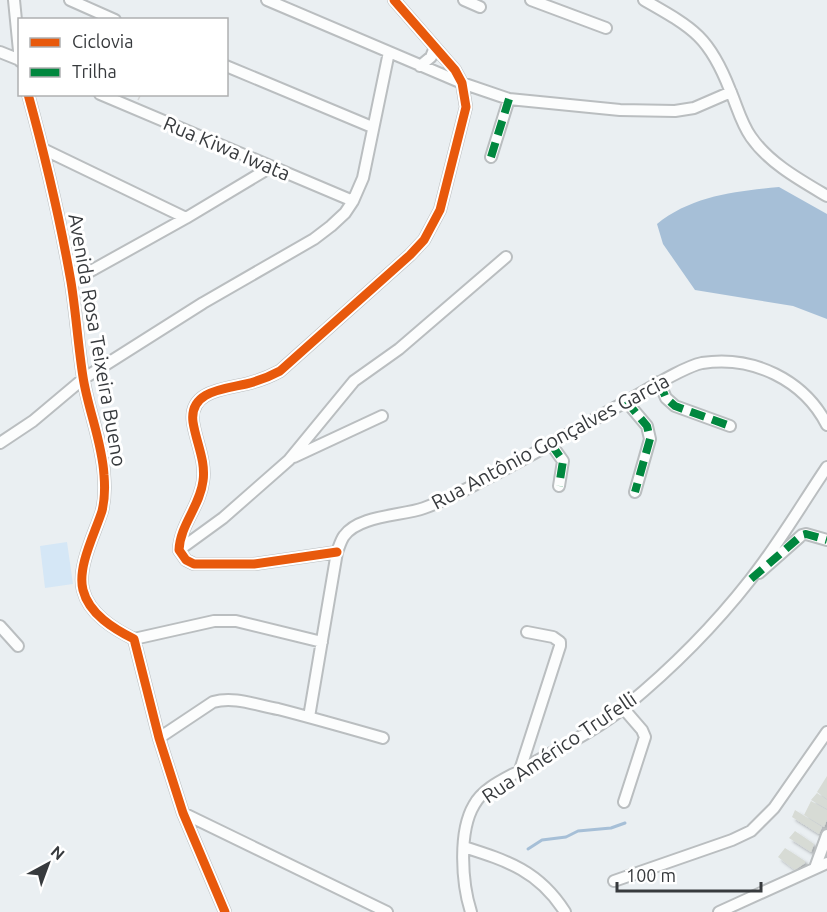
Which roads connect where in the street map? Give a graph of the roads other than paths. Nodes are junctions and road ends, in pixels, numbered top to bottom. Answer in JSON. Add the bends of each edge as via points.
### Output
{"nodes":[{"id":1,"x":14,"y":0,"type":"edge"},
{"id":2,"x":70,"y":0,"type":"edge"},
{"id":3,"x":267,"y":0,"type":"edge"},
{"id":4,"x":394,"y":0,"type":"edge"},
{"id":5,"x":464,"y":0,"type":"edge"},
{"id":6,"x":531,"y":0,"type":"edge"},
{"id":7,"x":644,"y":0,"type":"edge"},
{"id":8,"x":480,"y":7,"type":"dead end"},
{"id":9,"x":110,"y":18,"type":"edge"},
{"id":10,"x":606,"y":28,"type":"dead end"},
{"id":11,"x":435,"y":47,"type":"junction"},
{"id":12,"x":18,"y":48,"type":"edge"},
{"id":13,"x":0,"y":52,"type":"edge"},
{"id":14,"x":389,"y":52,"type":"junction"},
{"id":15,"x":18,"y":60,"type":"edge"},
{"id":16,"x":420,"y":66,"type":"junction"},
{"id":17,"x":228,"y":67,"type":"edge"},
{"id":18,"x":462,"y":83,"type":"junction"},
{"id":19,"x":731,"y":92,"type":"junction"},
{"id":20,"x":29,"y":96,"type":"edge"},
{"id":21,"x":105,"y":96,"type":"edge"},
{"id":22,"x":509,"y":99,"type":"junction"},
{"id":23,"x":372,"y":127,"type":"junction"},
{"id":24,"x":43,"y":149,"type":"junction"},
{"id":25,"x":491,"y":157,"type":"dead end"},
{"id":26,"x":271,"y":167,"type":"junction"},
{"id":27,"x":827,"y":196,"type":"edge"},
{"id":28,"x":353,"y":201,"type":"junction"},
{"id":29,"x":186,"y":218,"type":"junction"},
{"id":30,"x":506,"y":257,"type":"dead end"},
{"id":31,"x":71,"y":282,"type":"junction"},
{"id":32,"x":83,"y":379,"type":"junction"},
{"id":33,"x":659,"y":382,"type":"junction"},
{"id":34,"x":626,"y":401,"type":"junction"},
{"id":35,"x":824,"y":414,"type":"edge"},
{"id":36,"x":382,"y":416,"type":"dead end"},
{"id":37,"x":827,"y":425,"type":"edge"},
{"id":38,"x":730,"y":426,"type":"dead end"},
{"id":39,"x":0,"y":443,"type":"edge"},
{"id":40,"x":551,"y":444,"type":"junction"},
{"id":41,"x":289,"y":460,"type":"junction"},
{"id":42,"x":827,"y":467,"type":"edge"},
{"id":43,"x":559,"y":486,"type":"dead end"},
{"id":44,"x":635,"y":492,"type":"dead end"},
{"id":45,"x":827,"y":540,"type":"edge"},
{"id":46,"x":179,"y":550,"type":"junction"},
{"id":47,"x":337,"y":552,"type":"junction"},
{"id":48,"x":751,"y":579,"type":"junction"},
{"id":49,"x":0,"y":626,"type":"edge"},
{"id":50,"x":527,"y":632,"type":"dead end"},
{"id":51,"x":134,"y":639,"type":"junction"},
{"id":52,"x":322,"y":642,"type":"junction"},
{"id":53,"x":18,"y":646,"type":"dead end"},
{"id":54,"x":623,"y":708,"type":"junction"},
{"id":55,"x":309,"y":717,"type":"junction"},
{"id":56,"x":827,"y":732,"type":"edge"},
{"id":57,"x":159,"y":738,"type":"junction"},
{"id":58,"x":382,"y":738,"type":"dead end"},
{"id":59,"x":520,"y":770,"type":"junction"},
{"id":60,"x":624,"y":802,"type":"dead end"},
{"id":61,"x":183,"y":813,"type":"junction"},
{"id":62,"x":827,"y":836,"type":"edge"},
{"id":63,"x":464,"y":847,"type":"junction"},
{"id":64,"x":827,"y":863,"type":"edge"},
{"id":65,"x":815,"y":868,"type":"junction"},
{"id":66,"x":614,"y":881,"type":"dead end"},
{"id":67,"x":225,"y":912,"type":"edge"},
{"id":68,"x":387,"y":912,"type":"edge"},
{"id":69,"x":471,"y":912,"type":"edge"},
{"id":70,"x":565,"y":912,"type":"edge"},
{"id":71,"x":718,"y":912,"type":"edge"}],
"edges":[{"from":1,"to":12,"type":"street"},
{"from":2,"to":9,"type":"street"},
{"from":3,"to":14,"type":"street"},
{"from":4,"to":11,"type":"street"},
{"from":5,"to":8,"type":"street"},
{"from":6,"to":10,"type":"street"},
{"from":7,"to":19,"type":"street","via":[[707,43]]},
{"from":11,"to":16,"type":"street","via":[[431,57]]},
{"from":11,"to":18,"type":"street"},
{"from":13,"to":15,"type":"street"},
{"from":14,"to":16,"type":"street"},
{"from":14,"to":23,"type":"street"},
{"from":16,"to":18,"type":"street"},
{"from":17,"to":23,"type":"street"},
{"from":18,"to":22,"type":"street"},
{"from":18,"to":46,"type":"street","via":[[466,107],[440,210],[424,240],[280,371],[264,379],[215,389],[197,402],[193,422],[203,482],[197,504],[182,531]]},
{"from":19,"to":22,"type":"street","via":[[694,108],[675,111]]},
{"from":19,"to":27,"type":"street","via":[[749,135],[763,153]]},
{"from":20,"to":24,"type":"street","name":"Avenida Rosa Teixeira Bueno"},
{"from":21,"to":26,"type":"street","name":"Rua Kiwa Iwata"},
{"from":22,"to":25,"type":"street"},
{"from":23,"to":28,"type":"street","via":[[363,178]]},
{"from":24,"to":29,"type":"street"},
{"from":24,"to":31,"type":"street","name":"Avenida Rosa Teixeira Bueno"},
{"from":26,"to":28,"type":"street","name":"Rua Kiwa Iwata"},
{"from":26,"to":29,"type":"street"},
{"from":28,"to":32,"type":"street","via":[[345,213],[314,239]]},
{"from":29,"to":31,"type":"street"},
{"from":30,"to":41,"type":"street","via":[[399,349],[354,381]]},
{"from":31,"to":32,"type":"street","name":"Avenida Rosa Teixeira Bueno"},
{"from":32,"to":39,"type":"street"},
{"from":32,"to":51,"type":"street","name":"Avenida Rosa Teixeira Bueno","via":[[99,438],[105,489],[84,562],[82,590],[103,620]]},
{"from":33,"to":34,"type":"street","name":"Rua Antônio Gonçalves Garcia"},
{"from":33,"to":35,"type":"street","name":"Rua Antônio Gonçalves Garcia","via":[[700,363],[729,362],[780,375]]},
{"from":33,"to":38,"type":"street","via":[[666,399],[675,406]]},
{"from":34,"to":40,"type":"street","name":"Rua Antônio Gonçalves Garcia"},
{"from":34,"to":44,"type":"street","via":[[650,432]]},
{"from":35,"to":37,"type":"street","name":"Rua Antônio Gonçalves Garcia"},
{"from":36,"to":41,"type":"street"},
{"from":40,"to":43,"type":"street","via":[[563,461]]},
{"from":40,"to":47,"type":"street","name":"Rua Antônio Gonçalves Garcia","via":[[448,499],[358,525],[343,536]]},
{"from":41,"to":46,"type":"street","via":[[223,518]]},
{"from":42,"to":48,"type":"street","name":"Rua Américo Trufelli"},
{"from":45,"to":48,"type":"street","via":[[802,535]]},
{"from":46,"to":47,"type":"street","via":[[194,564],[254,564]]},
{"from":47,"to":52,"type":"street","name":"Rua Antônio Gonçalves Garcia"},
{"from":48,"to":54,"type":"street","name":"Rua Américo Trufelli","via":[[716,620]]},
{"from":49,"to":53,"type":"street"},
{"from":50,"to":59,"type":"street","via":[[553,637],[560,646]]},
{"from":51,"to":52,"type":"street","via":[[214,621],[236,621]]},
{"from":51,"to":57,"type":"street"},
{"from":52,"to":55,"type":"street","name":"Rua Antônio Gonçalves Garcia"},
{"from":54,"to":59,"type":"street","name":"Rua Américo Trufelli"},
{"from":54,"to":60,"type":"street","via":[[645,737]]},
{"from":55,"to":57,"type":"street","via":[[222,700]]},
{"from":55,"to":58,"type":"street"},
{"from":56,"to":66,"type":"street","via":[[774,808],[751,831]]},
{"from":57,"to":61,"type":"street"},
{"from":59,"to":63,"type":"street","name":"Rua Américo Trufelli","via":[[492,787],[474,805]]},
{"from":61,"to":67,"type":"street"},
{"from":61,"to":68,"type":"street"},
{"from":62,"to":65,"type":"street"},
{"from":63,"to":69,"type":"street","name":"Rua Américo Trufelli","via":[[462,873]]},
{"from":63,"to":70,"type":"street","via":[[525,869],[545,885]]},
{"from":64,"to":65,"type":"street"},
{"from":65,"to":71,"type":"street"}]}
